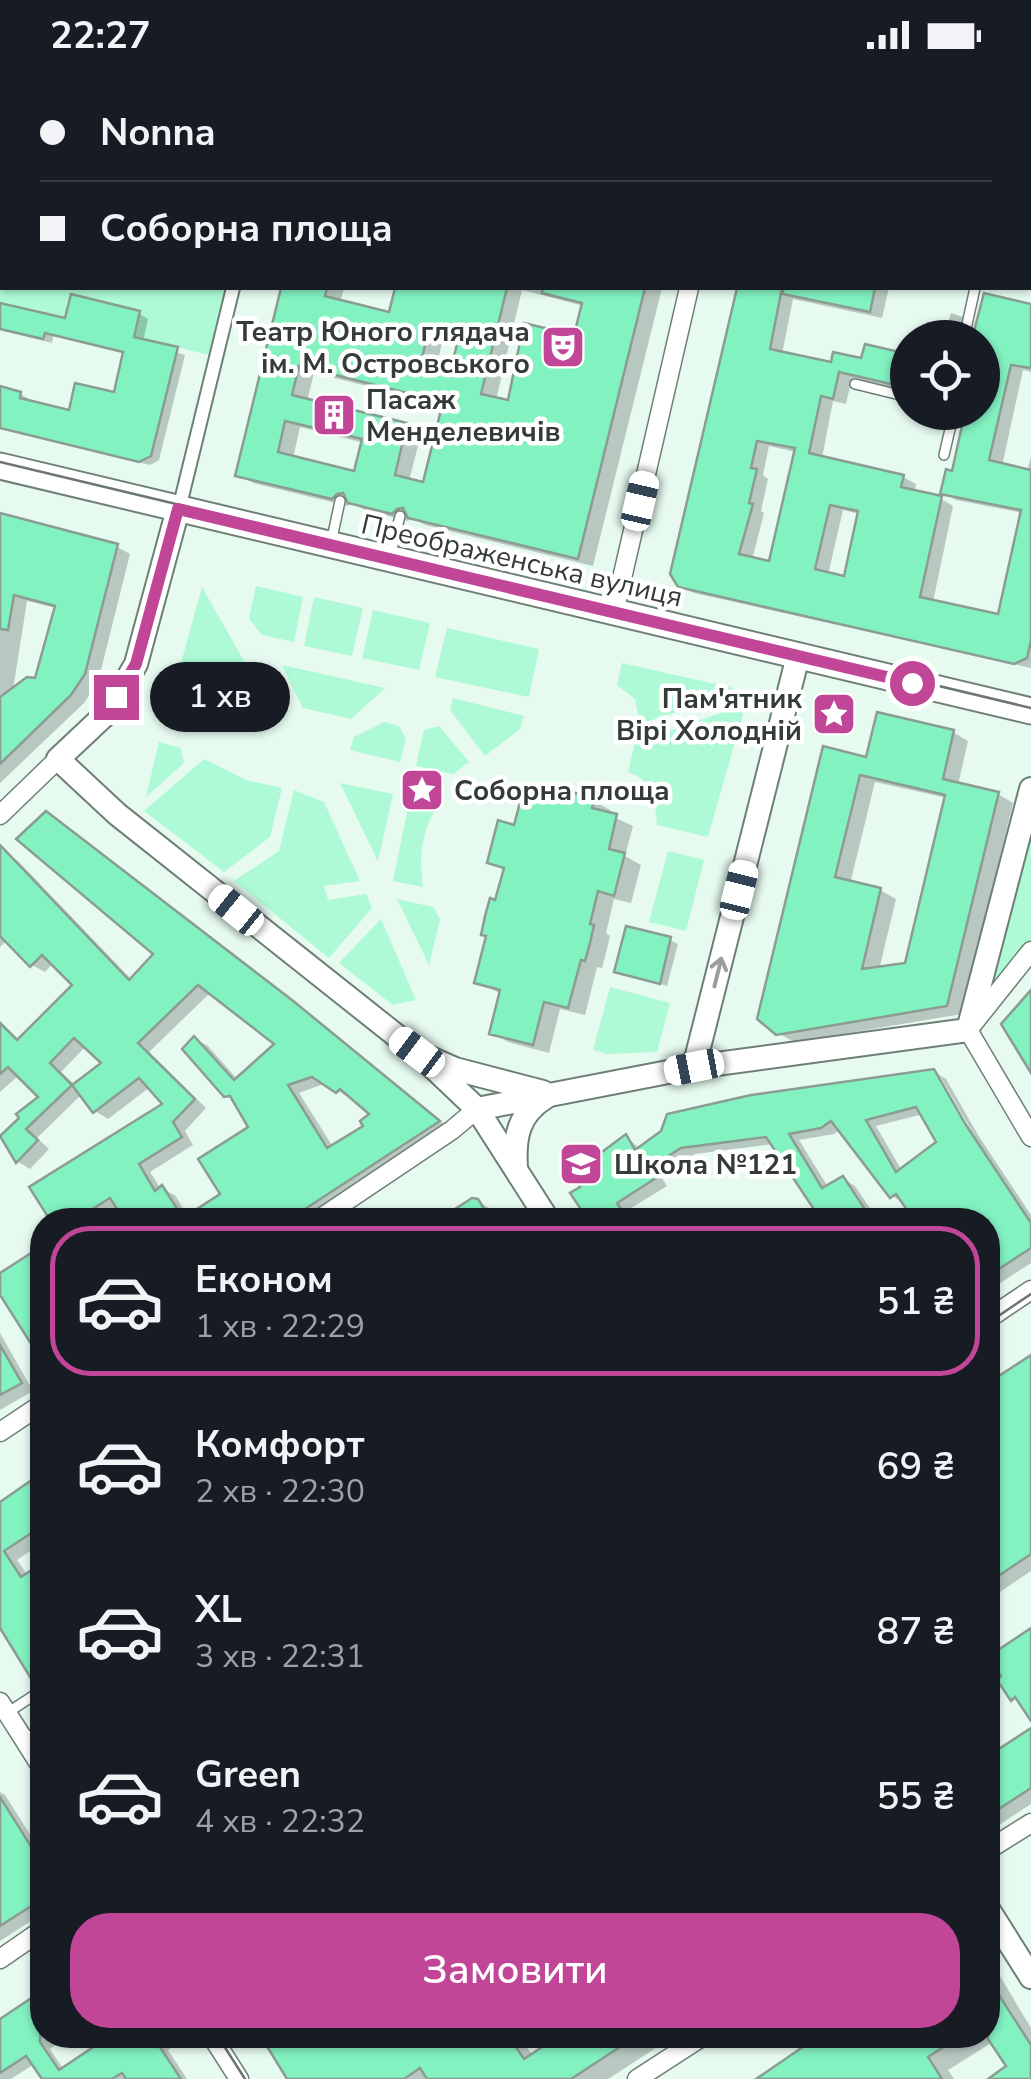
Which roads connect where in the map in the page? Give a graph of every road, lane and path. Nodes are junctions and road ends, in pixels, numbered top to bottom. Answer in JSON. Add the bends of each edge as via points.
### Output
{"nodes":[{"id":1,"x":823,"y":70,"type":"edge"},
{"id":2,"x":847,"y":70,"type":"edge"},
{"id":3,"x":232,"y":290,"type":"edge"},
{"id":4,"x":689,"y":290,"type":"edge"},
{"id":5,"x":975,"y":290,"type":"edge"},
{"id":6,"x":968,"y":320,"type":"edge"},
{"id":7,"x":855,"y":384,"type":"dead end"},
{"id":8,"x":890,"y":393,"type":"edge"},
{"id":9,"x":950,"y":430,"type":"edge"},
{"id":10,"x":944,"y":455,"type":"dead end"},
{"id":11,"x":0,"y":466,"type":"edge"},
{"id":12,"x":340,"y":501,"type":"dead end"},
{"id":13,"x":178,"y":509,"type":"junction"},
{"id":14,"x":400,"y":516,"type":"dead end"},
{"id":15,"x":330,"y":545,"type":"junction"},
{"id":16,"x":390,"y":559,"type":"junction"},
{"id":17,"x":614,"y":612,"type":"junction"},
{"id":18,"x":798,"y":656,"type":"junction"},
{"id":19,"x":1031,"y":711,"type":"edge"},
{"id":20,"x":58,"y":760,"type":"junction"},
{"id":21,"x":1031,"y":789,"type":"edge"},
{"id":22,"x":0,"y":814,"type":"edge"},
{"id":23,"x":1031,"y":951,"type":"edge"},
{"id":24,"x":968,"y":1030,"type":"junction"},
{"id":25,"x":417,"y":1052,"type":"junction"},
{"id":26,"x":694,"y":1067,"type":"junction"},
{"id":27,"x":551,"y":1094,"type":"junction"},
{"id":28,"x":477,"y":1109,"type":"junction"},
{"id":29,"x":1031,"y":1137,"type":"edge"},
{"id":30,"x":517,"y":1172,"type":"junction"},
{"id":31,"x":336,"y":1208,"type":"edge"},
{"id":32,"x":540,"y":1208,"type":"edge"},
{"id":33,"x":1031,"y":1290,"type":"edge"},
{"id":34,"x":1000,"y":1311,"type":"edge"},
{"id":35,"x":30,"y":1412,"type":"edge"},
{"id":36,"x":0,"y":1432,"type":"edge"},
{"id":37,"x":30,"y":1696,"type":"edge"},
{"id":38,"x":4,"y":1708,"type":"edge"},
{"id":39,"x":30,"y":1736,"type":"edge"},
{"id":40,"x":24,"y":1740,"type":"junction"},
{"id":41,"x":30,"y":1749,"type":"edge"},
{"id":42,"x":1031,"y":1823,"type":"edge"},
{"id":43,"x":1000,"y":1842,"type":"edge"},
{"id":44,"x":1000,"y":1928,"type":"edge"},
{"id":45,"x":30,"y":1938,"type":"edge"},
{"id":46,"x":0,"y":1959,"type":"edge"},
{"id":47,"x":1031,"y":1976,"type":"edge"},
{"id":48,"x":219,"y":2048,"type":"edge"},
{"id":49,"x":684,"y":2048,"type":"edge"},
{"id":50,"x":239,"y":2079,"type":"edge"},
{"id":51,"x":637,"y":2079,"type":"edge"}],
"edges":[{"from":1,"to":2,"type":"lane"},
{"from":3,"to":13,"type":"street"},
{"from":4,"to":17,"type":"street"},
{"from":5,"to":6,"type":"lane"},
{"from":7,"to":8,"type":"lane"},
{"from":9,"to":10,"type":"lane"},
{"from":11,"to":13,"type":"main road","name":"Преображенська вулиця"},
{"from":12,"to":15,"type":"lane"},
{"from":13,"to":15,"type":"main road","name":"Преображенська вулиця"},
{"from":13,"to":20,"type":"street","via":[[136,664],[108,712]]},
{"from":14,"to":16,"type":"lane"},
{"from":15,"to":16,"type":"main road","name":"Преображенська вулиця"},
{"from":16,"to":17,"type":"main road","name":"Преображенська вулиця"},
{"from":17,"to":18,"type":"main road","name":"Преображенська вулиця"},
{"from":18,"to":19,"type":"main road","name":"Преображенська вулиця"},
{"from":26,"to":18,"type":"street","one_way":true},
{"from":20,"to":22,"type":"street"},
{"from":20,"to":25,"type":"street"},
{"from":21,"to":24,"type":"street"},
{"from":23,"to":24,"type":"street"},
{"from":24,"to":26,"type":"street"},
{"from":24,"to":29,"type":"street"},
{"from":25,"to":27,"type":"street"},
{"from":25,"to":28,"type":"street"},
{"from":26,"to":27,"type":"street"},
{"from":27,"to":28,"type":"street"},
{"from":27,"to":30,"type":"street","via":[[530,1107],[519,1125]]},
{"from":28,"to":30,"type":"street"},
{"from":28,"to":31,"type":"street"},
{"from":30,"to":32,"type":"street"},
{"from":33,"to":34,"type":"street"},
{"from":35,"to":36,"type":"street"},
{"from":37,"to":38,"type":"lane"},
{"from":38,"to":40,"type":"street"},
{"from":39,"to":40,"type":"lane"},
{"from":40,"to":41,"type":"street"},
{"from":42,"to":43,"type":"street"},
{"from":44,"to":47,"type":"street"},
{"from":45,"to":46,"type":"street"},
{"from":48,"to":50,"type":"street"},
{"from":49,"to":51,"type":"street"}]}
